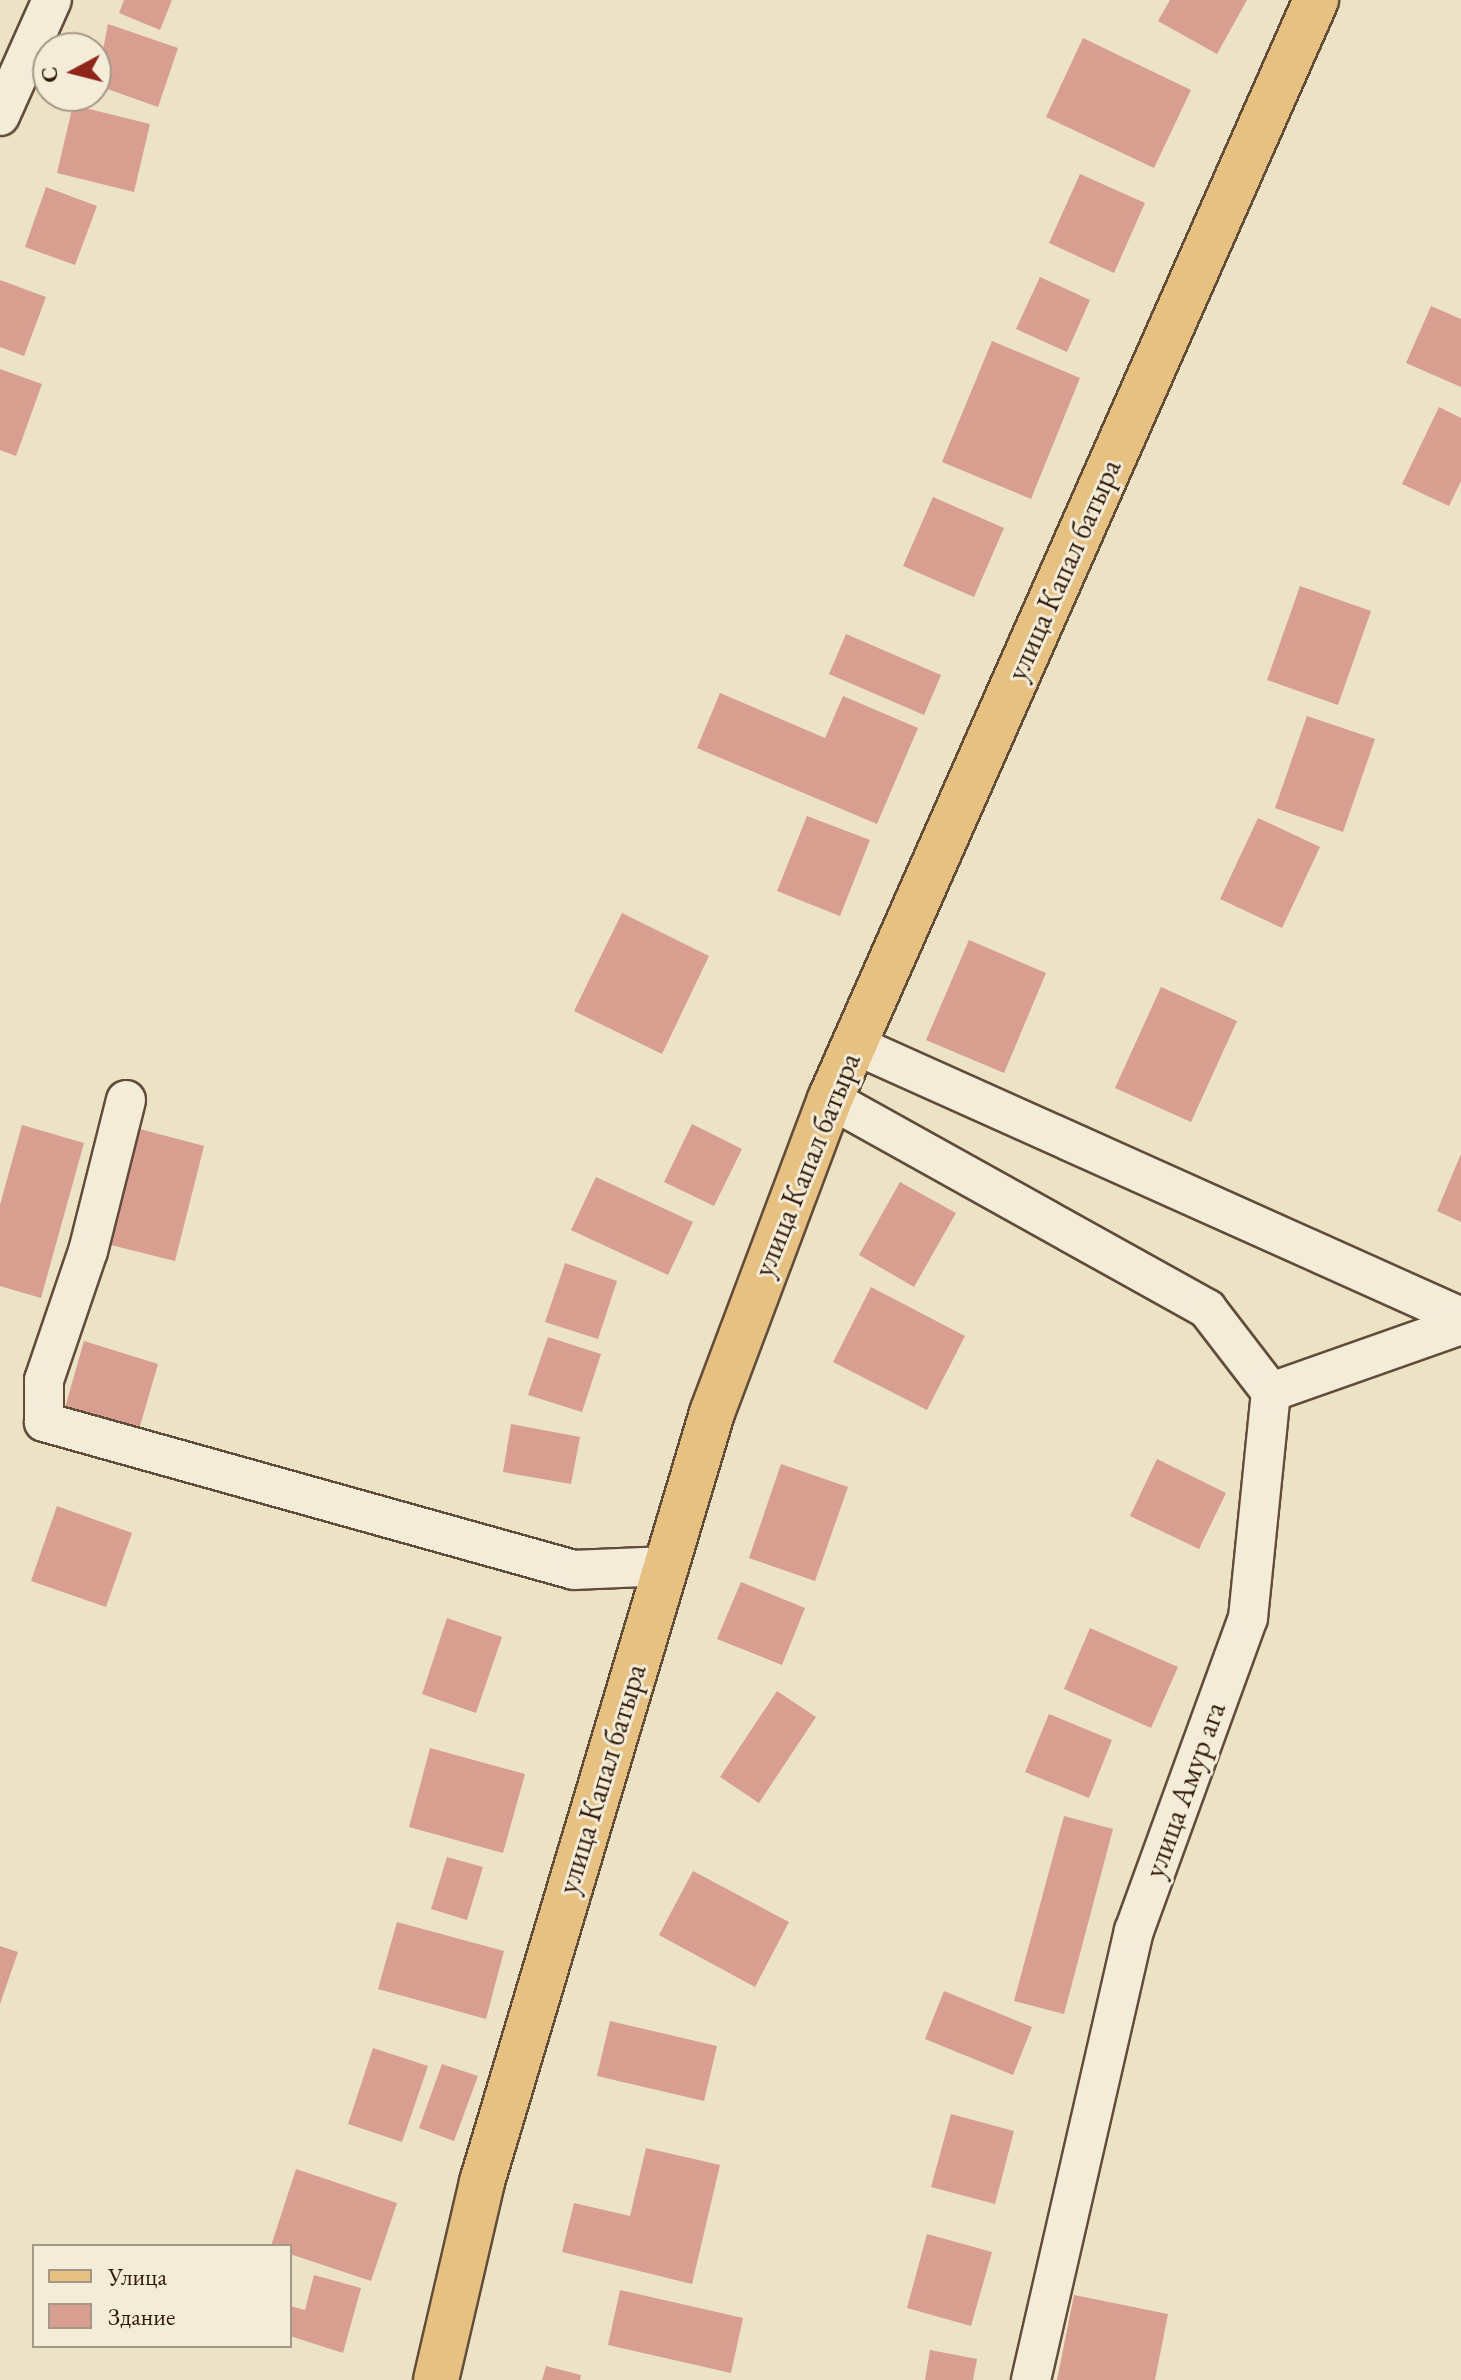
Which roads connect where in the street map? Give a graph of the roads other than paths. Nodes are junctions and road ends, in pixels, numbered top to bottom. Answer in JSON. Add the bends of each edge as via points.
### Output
{"nodes":[{"id":1,"x":52,"y":0,"type":"edge"},
{"id":2,"x":1316,"y":0,"type":"edge"},
{"id":3,"x":0,"y":116,"type":"edge"},
{"id":4,"x":855,"y":1045,"type":"junction"},
{"id":5,"x":830,"y":1099,"type":"junction"},
{"id":6,"x":126,"y":1100,"type":"dead end"},
{"id":7,"x":1461,"y":1317,"type":"edge"},
{"id":8,"x":1461,"y":1325,"type":"edge"},
{"id":9,"x":1271,"y":1392,"type":"junction"},
{"id":10,"x":666,"y":1566,"type":"junction"},
{"id":11,"x":436,"y":2380,"type":"edge"},
{"id":12,"x":1031,"y":2380,"type":"edge"}],
"edges":[{"from":1,"to":3,"type":"street"},
{"from":2,"to":4,"type":"main road","name":"улица Капал батыра"},
{"from":4,"to":5,"type":"main road","name":"улица Капал батыра"},
{"from":4,"to":7,"type":"street"},
{"from":5,"to":9,"type":"street","via":[[1207,1309]]},
{"from":5,"to":10,"type":"main road","name":"улица Капал батыра","via":[[712,1413]]},
{"from":6,"to":10,"type":"street","via":[[88,1251],[44,1380],[44,1422],[574,1570]]},
{"from":8,"to":9,"type":"street"},
{"from":9,"to":12,"type":"street","name":"улица Амур ага","via":[[1248,1618],[1134,1931]]},
{"from":10,"to":11,"type":"main road","name":"улица Капал батыра","via":[[482,2182]]}]}
